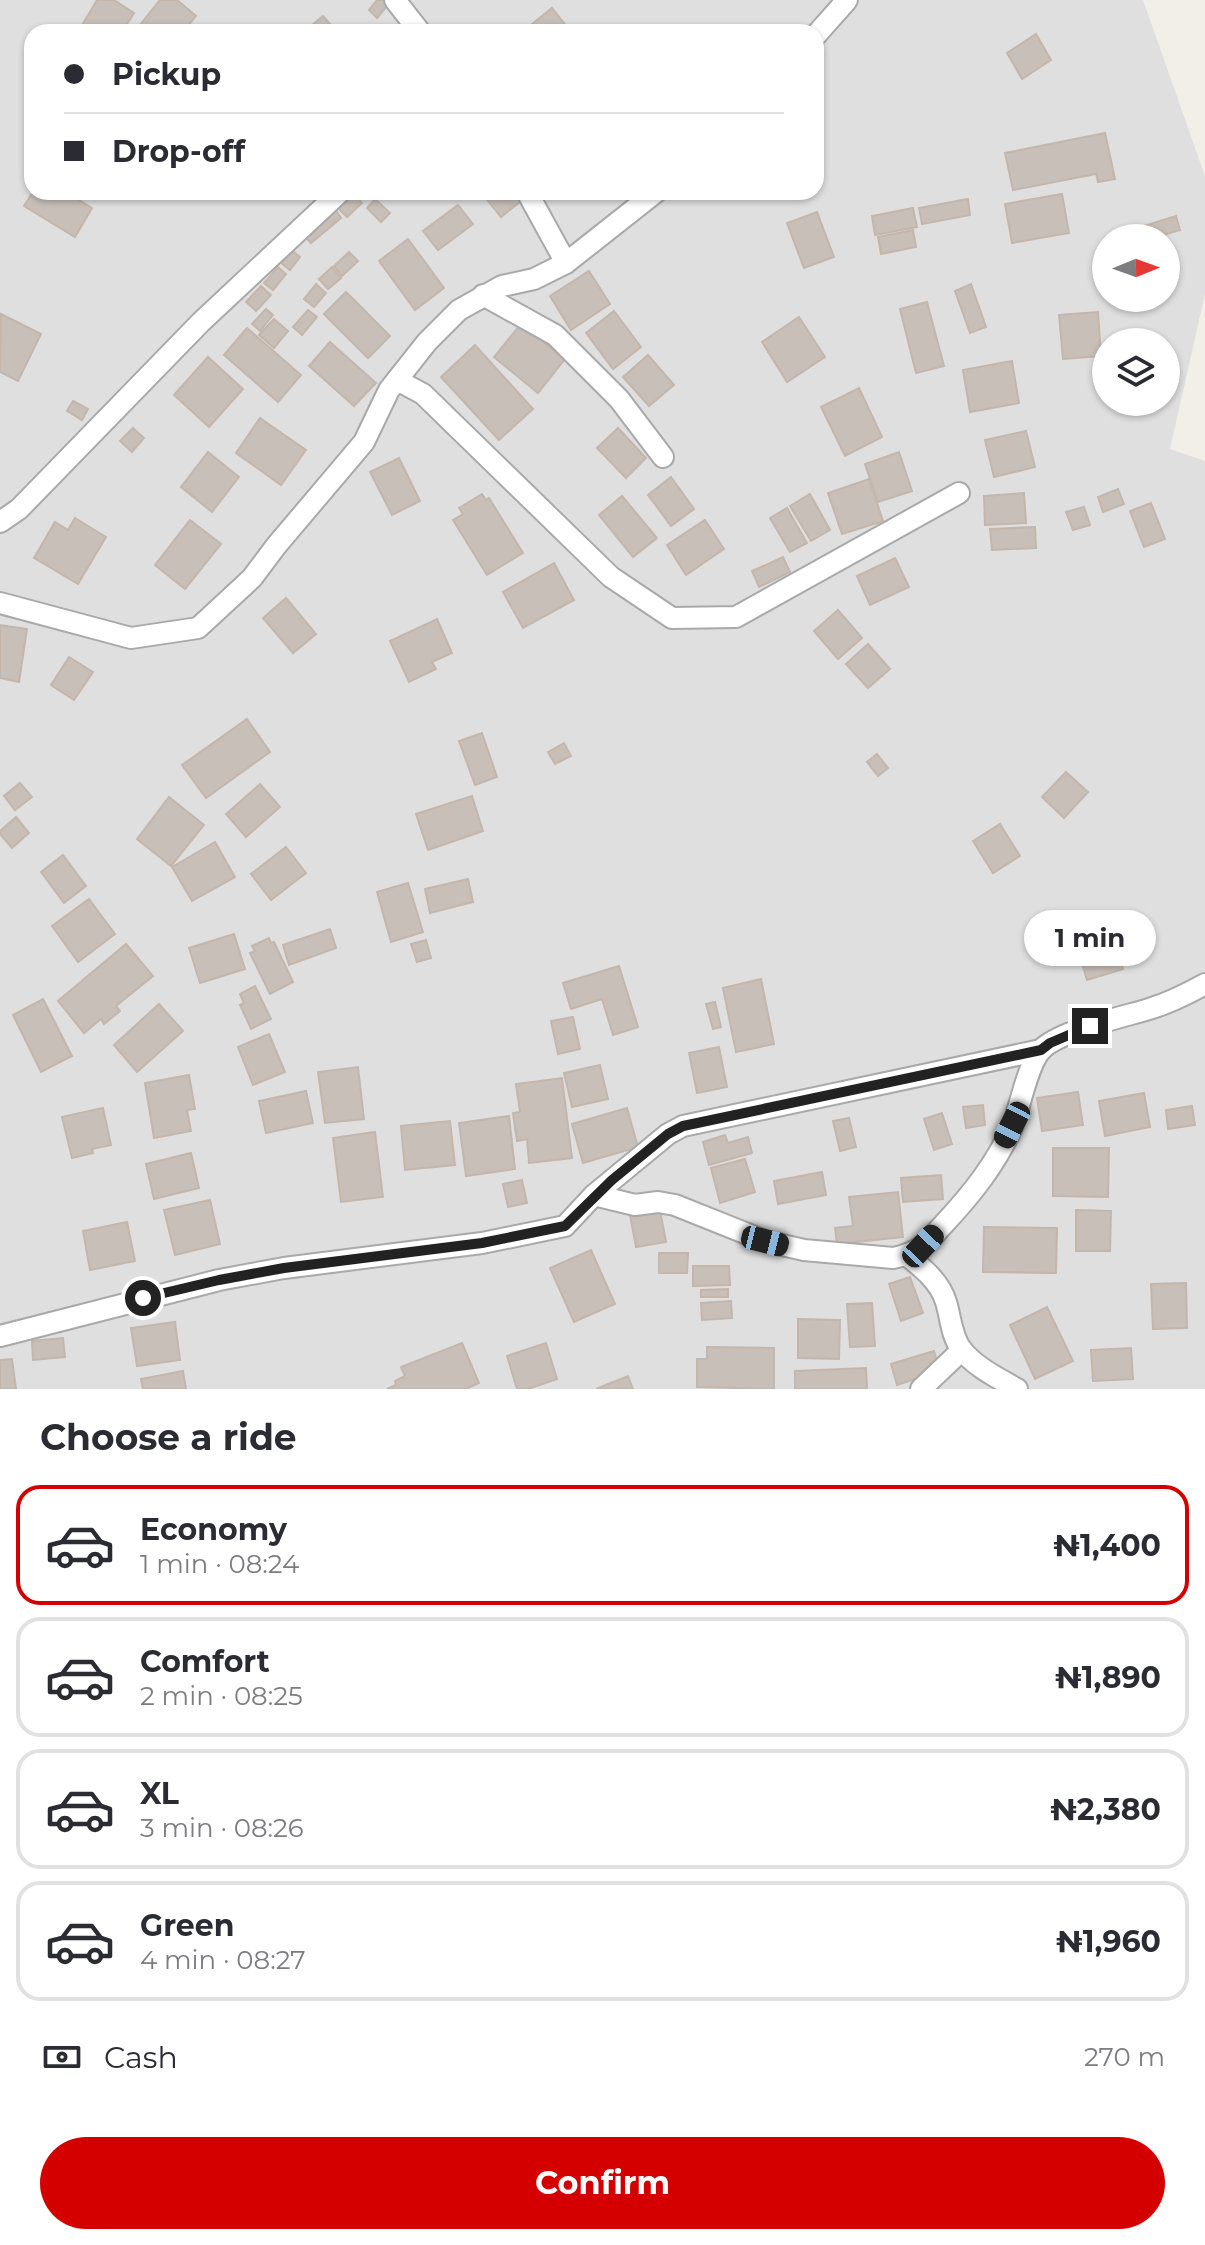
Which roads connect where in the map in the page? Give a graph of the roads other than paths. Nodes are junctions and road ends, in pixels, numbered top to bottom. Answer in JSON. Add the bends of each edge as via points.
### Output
{"nodes":[{"id":1,"x":395,"y":0,"type":"edge"},
{"id":2,"x":847,"y":0,"type":"edge"},
{"id":3,"x":414,"y":24,"type":"edge"},
{"id":4,"x":824,"y":26,"type":"edge"},
{"id":5,"x":323,"y":200,"type":"edge"},
{"id":6,"x":531,"y":200,"type":"edge"},
{"id":7,"x":646,"y":200,"type":"edge"},
{"id":8,"x":566,"y":263,"type":"junction"},
{"id":9,"x":483,"y":295,"type":"junction"},
{"id":10,"x":397,"y":380,"type":"junction"},
{"id":11,"x":663,"y":457,"type":"dead end"},
{"id":12,"x":959,"y":493,"type":"dead end"},
{"id":13,"x":0,"y":522,"type":"edge"},
{"id":14,"x":0,"y":603,"type":"edge"},
{"id":15,"x":1205,"y":984,"type":"edge"},
{"id":16,"x":1041,"y":1050,"type":"junction"},
{"id":17,"x":594,"y":1195,"type":"junction"},
{"id":18,"x":906,"y":1255,"type":"junction"},
{"id":19,"x":0,"y":1336,"type":"edge"},
{"id":20,"x":962,"y":1350,"type":"junction"},
{"id":21,"x":921,"y":1389,"type":"edge"},
{"id":22,"x":1017,"y":1389,"type":"edge"}],
"edges":[{"from":1,"to":3,"type":"street"},
{"from":2,"to":4,"type":"street"},
{"from":5,"to":13,"type":"street","via":[[19,509]]},
{"from":6,"to":8,"type":"street"},
{"from":7,"to":8,"type":"street"},
{"from":8,"to":9,"type":"street"},
{"from":9,"to":10,"type":"street","via":[[459,310]]},
{"from":9,"to":11,"type":"street","via":[[555,335],[619,399]]},
{"from":10,"to":12,"type":"street","via":[[423,394],[611,577],[672,618],[736,617]]},
{"from":10,"to":14,"type":"street","via":[[364,442],[252,578],[198,628],[131,638]]},
{"from":15,"to":16,"type":"street"},
{"from":16,"to":17,"type":"street","via":[[683,1126]]},
{"from":16,"to":18,"type":"street","via":[[993,1165],[923,1246]]},
{"from":17,"to":18,"type":"street","via":[[635,1205],[675,1205],[765,1241],[804,1250]]},
{"from":17,"to":19,"type":"street","via":[[565,1226],[232,1278]]},
{"from":18,"to":20,"type":"street","via":[[943,1294]]},
{"from":20,"to":21,"type":"street"},
{"from":20,"to":22,"type":"street"}]}
